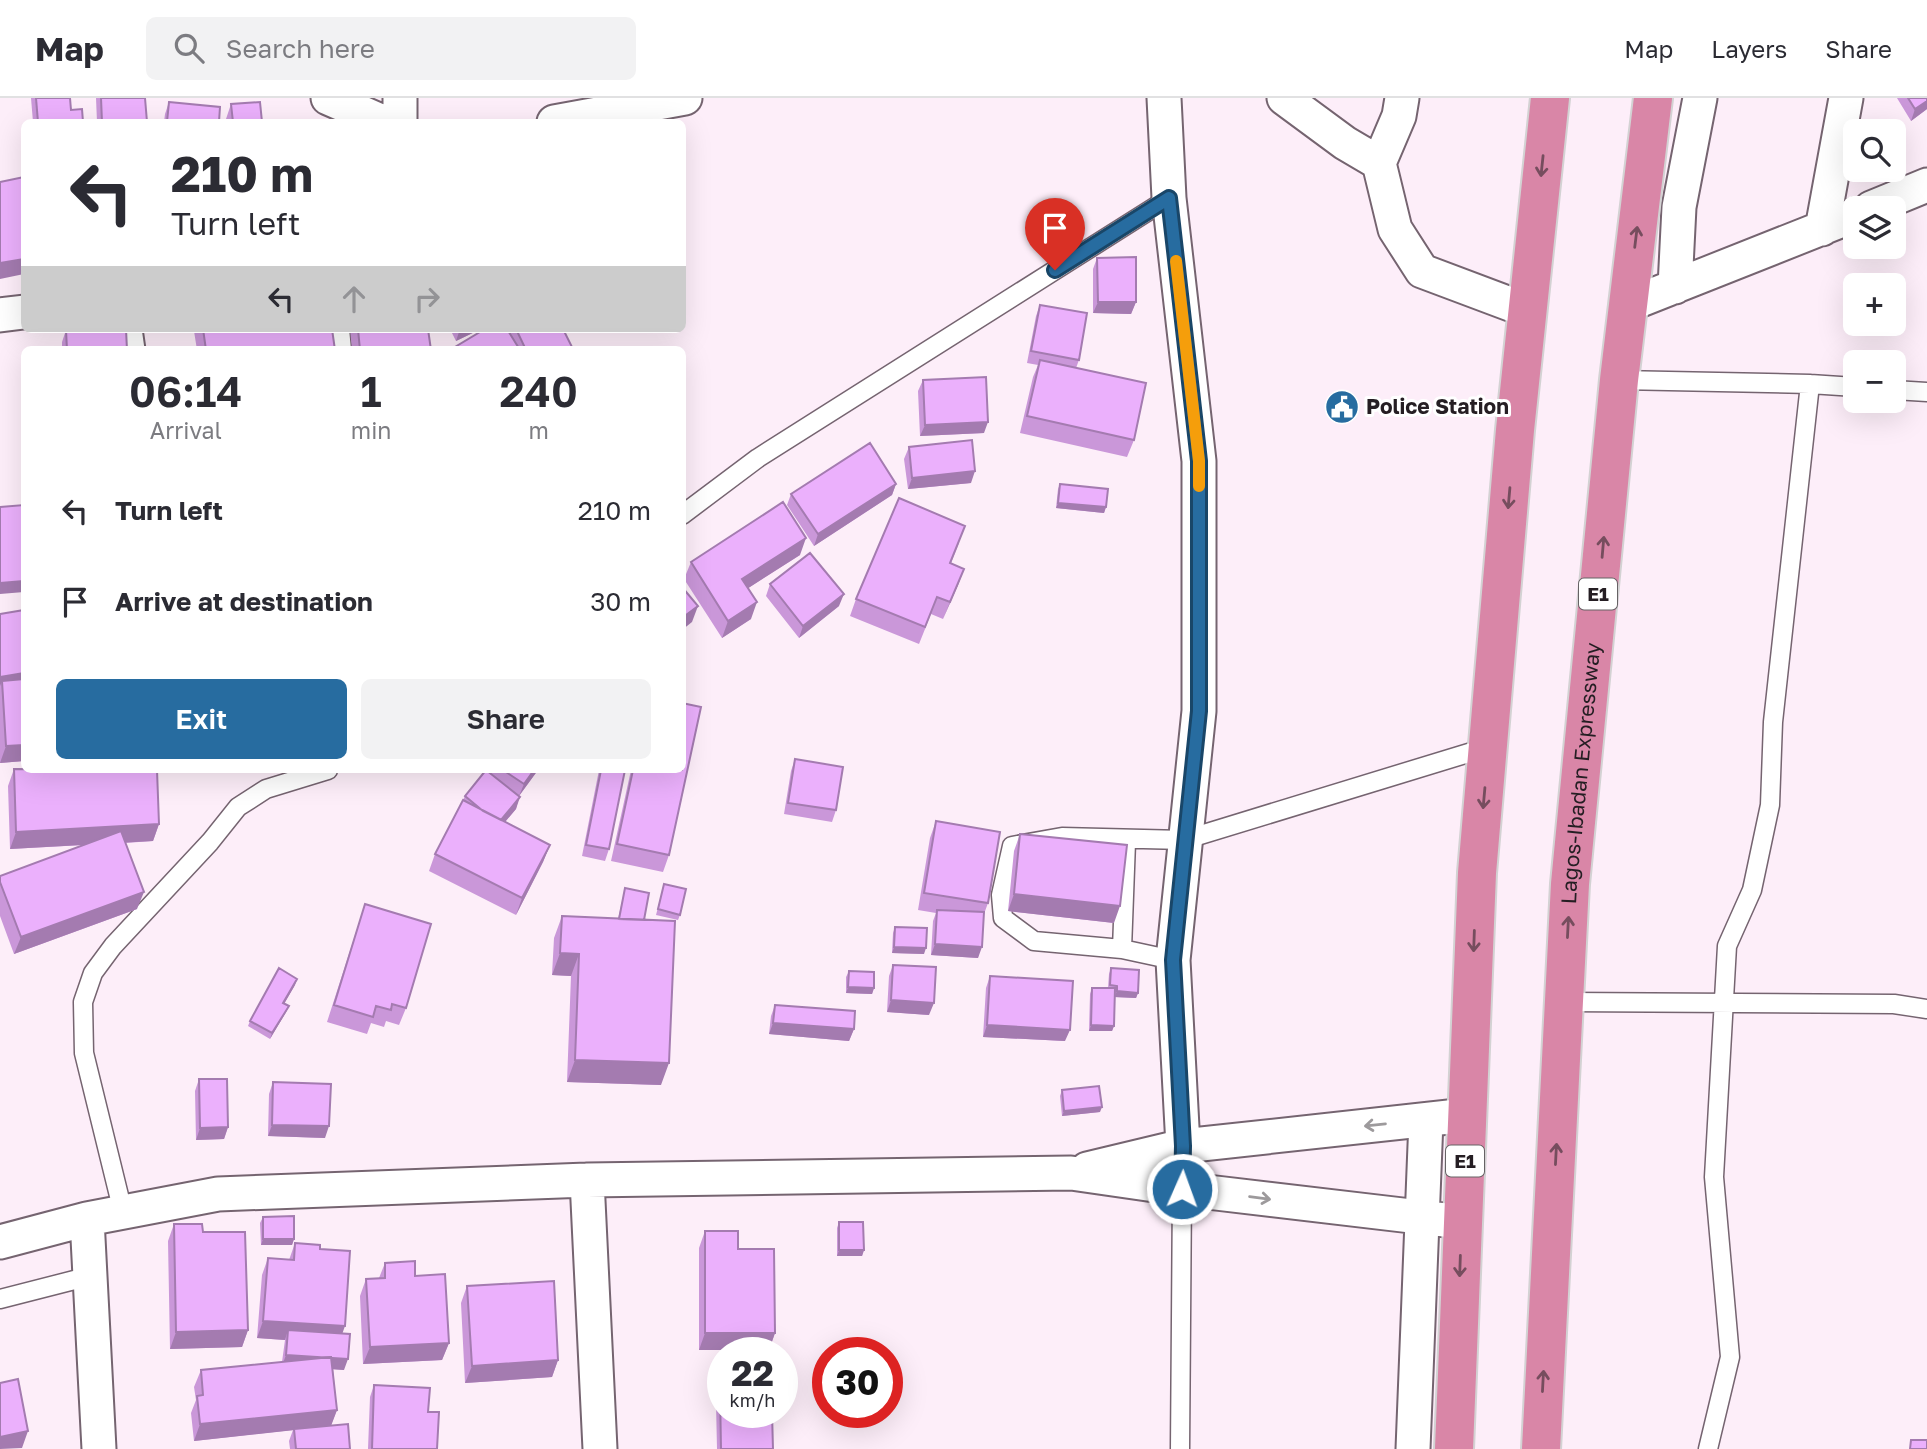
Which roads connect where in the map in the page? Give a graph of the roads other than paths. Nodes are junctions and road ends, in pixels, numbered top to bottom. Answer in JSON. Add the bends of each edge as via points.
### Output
{"nodes":[{"id":1,"x":328,"y":98,"type":"edge"},
{"id":2,"x":400,"y":98,"type":"edge"},
{"id":3,"x":685,"y":98,"type":"edge"},
{"id":4,"x":1164,"y":98,"type":"edge"},
{"id":5,"x":1284,"y":98,"type":"edge"},
{"id":6,"x":1402,"y":98,"type":"edge"},
{"id":7,"x":1550,"y":98,"type":"edge"},
{"id":8,"x":1653,"y":98,"type":"edge"},
{"id":9,"x":1699,"y":98,"type":"edge"},
{"id":10,"x":1846,"y":98,"type":"edge"},
{"id":11,"x":376,"y":119,"type":"edge"},
{"id":12,"x":400,"y":119,"type":"edge"},
{"id":13,"x":570,"y":119,"type":"edge"},
{"id":14,"x":1379,"y":163,"type":"junction"},
{"id":15,"x":1927,"y":185,"type":"edge"},
{"id":16,"x":1900,"y":196,"type":"edge"},
{"id":17,"x":1169,"y":198,"type":"junction"},
{"id":18,"x":1843,"y":220,"type":"edge"},
{"id":19,"x":1822,"y":229,"type":"junction"},
{"id":20,"x":1675,"y":287,"type":"junction"},
{"id":21,"x":1628,"y":305,"type":"junction"},
{"id":22,"x":1527,"y":310,"type":"junction"},
{"id":23,"x":21,"y":312,"type":"edge"},
{"id":24,"x":0,"y":316,"type":"edge"},
{"id":25,"x":1619,"y":380,"type":"junction"},
{"id":26,"x":1810,"y":384,"type":"junction"},
{"id":27,"x":1843,"y":386,"type":"edge"},
{"id":28,"x":1906,"y":391,"type":"edge"},
{"id":29,"x":1927,"y":392,"type":"edge"},
{"id":30,"x":686,"y":512,"type":"edge"},
{"id":31,"x":1488,"y":747,"type":"junction"},
{"id":32,"x":318,"y":773,"type":"edge"},
{"id":33,"x":1126,"y":839,"type":"junction"},
{"id":34,"x":1185,"y":840,"type":"junction"},
{"id":35,"x":1122,"y":949,"type":"junction"},
{"id":36,"x":1173,"y":960,"type":"junction"},
{"id":37,"x":1564,"y":1002,"type":"junction"},
{"id":38,"x":1723,"y":1003,"type":"junction"},
{"id":39,"x":1927,"y":1009,"type":"edge"},
{"id":40,"x":1467,"y":1115,"type":"junction"},
{"id":41,"x":1426,"y":1120,"type":"junction"},
{"id":42,"x":1183,"y":1146,"type":"junction"},
{"id":43,"x":1071,"y":1173,"type":"junction"},
{"id":44,"x":587,"y":1180,"type":"junction"},
{"id":45,"x":1182,"y":1189,"type":"junction"},
{"id":46,"x":123,"y":1212,"type":"junction"},
{"id":47,"x":1421,"y":1217,"type":"junction"},
{"id":48,"x":88,"y":1219,"type":"junction"},
{"id":49,"x":1462,"y":1222,"type":"junction"},
{"id":50,"x":0,"y":1242,"type":"edge"},
{"id":51,"x":90,"y":1276,"type":"junction"},
{"id":52,"x":0,"y":1299,"type":"edge"},
{"id":53,"x":99,"y":1449,"type":"edge"},
{"id":54,"x":600,"y":1449,"type":"edge"},
{"id":55,"x":1180,"y":1449,"type":"edge"},
{"id":56,"x":1413,"y":1449,"type":"edge"},
{"id":57,"x":1454,"y":1449,"type":"edge"},
{"id":58,"x":1541,"y":1449,"type":"edge"},
{"id":59,"x":1708,"y":1449,"type":"edge"}],
"edges":[{"from":1,"to":11,"type":"street"},
{"from":2,"to":12,"type":"street"},
{"from":3,"to":13,"type":"street"},
{"from":4,"to":17,"type":"street"},
{"from":5,"to":14,"type":"street","via":[[1345,144]]},
{"from":6,"to":14,"type":"street"},
{"from":7,"to":22,"type":"highway","number":"E1","one_way":true},
{"from":21,"to":8,"type":"highway","name":"Lagos-Ibadan Expressway","number":"E1","one_way":true},
{"from":9,"to":20,"type":"street","via":[[1679,207]]},
{"from":10,"to":19,"type":"street"},
{"from":14,"to":22,"type":"street","via":[[1395,229],[1422,271]]},
{"from":15,"to":16,"type":"street"},
{"from":17,"to":30,"type":"lane","via":[[758,458]]},
{"from":17,"to":34,"type":"street","via":[[1199,461],[1199,711]]},
{"from":18,"to":19,"type":"street"},
{"from":19,"to":20,"type":"street"},
{"from":20,"to":21,"type":"street"},
{"from":21,"to":25,"type":"highway","name":"Lagos-Ibadan Expressway","number":"E1"},
{"from":22,"to":31,"type":"highway","number":"E1","one_way":true},
{"from":23,"to":24,"type":"street"},
{"from":25,"to":26,"type":"lane"},
{"from":37,"to":25,"type":"highway","name":"Lagos-Ibadan Expressway","number":"E1","one_way":true,"via":[[1570,884]]},
{"from":26,"to":27,"type":"lane"},
{"from":26,"to":38,"type":"lane","via":[[1773,722],[1770,805],[1752,890],[1727,946]]},
{"from":28,"to":29,"type":"lane"},
{"from":31,"to":34,"type":"lane"},
{"from":31,"to":40,"type":"highway","number":"E1","one_way":true,"via":[[1477,873]]},
{"from":32,"to":46,"type":"lane","via":[[265,789],[238,807],[93,973],[83,1002],[84,1053]]},
{"from":33,"to":34,"type":"lane"},
{"from":33,"to":35,"type":"lane"},
{"from":33,"to":35,"type":"lane","via":[[1062,837],[1012,846],[1001,895],[1003,918],[1034,941]]},
{"from":34,"to":36,"type":"street"},
{"from":35,"to":36,"type":"lane"},
{"from":36,"to":42,"type":"street"},
{"from":37,"to":38,"type":"lane"},
{"from":58,"to":37,"type":"highway","name":"Lagos-Ibadan Expressway","number":"E1","one_way":true},
{"from":38,"to":39,"type":"lane","via":[[1894,1004]]},
{"from":38,"to":59,"type":"lane","via":[[1714,1177],[1730,1357]]},
{"from":40,"to":41,"type":"street"},
{"from":40,"to":49,"type":"highway","number":"E1"},
{"from":41,"to":42,"type":"street","one_way":true},
{"from":41,"to":47,"type":"street"},
{"from":42,"to":43,"type":"street"},
{"from":42,"to":45,"type":"street"},
{"from":43,"to":44,"type":"street"},
{"from":43,"to":45,"type":"street"},
{"from":44,"to":46,"type":"street","via":[[218,1194]]},
{"from":44,"to":54,"type":"street"},
{"from":45,"to":47,"type":"street","one_way":true},
{"from":45,"to":55,"type":"lane"},
{"from":46,"to":48,"type":"street"},
{"from":47,"to":49,"type":"street"},
{"from":47,"to":56,"type":"street"},
{"from":48,"to":50,"type":"street"},
{"from":48,"to":51,"type":"street"},
{"from":49,"to":57,"type":"highway","number":"E1","one_way":true},
{"from":51,"to":52,"type":"lane"},
{"from":51,"to":53,"type":"street"}]}
